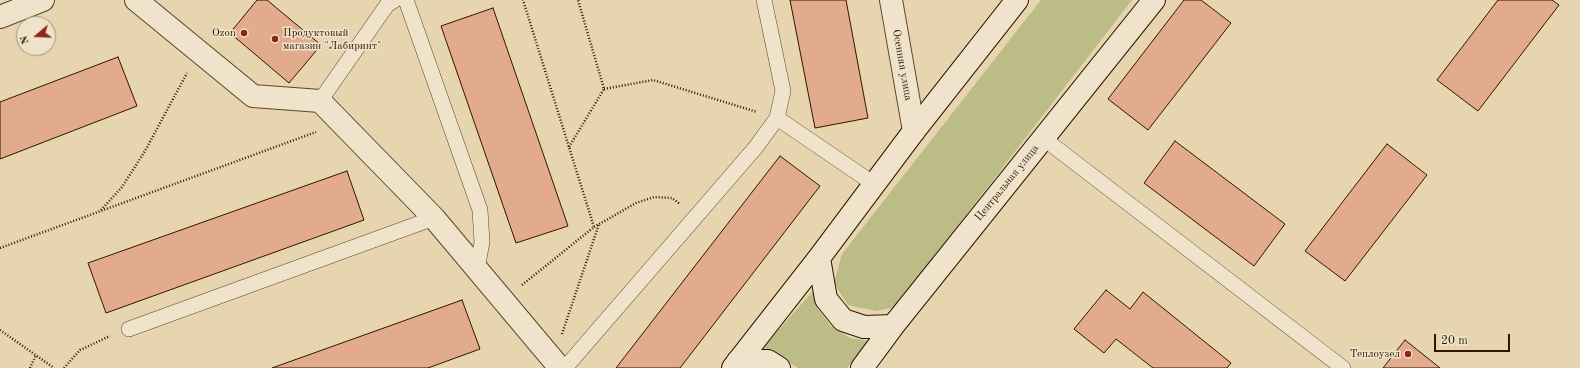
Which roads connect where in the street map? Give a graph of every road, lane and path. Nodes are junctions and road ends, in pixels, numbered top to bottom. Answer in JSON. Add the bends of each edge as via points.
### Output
{"nodes":[{"id":1,"x":43,"y":0,"type":"edge"},
{"id":2,"x":136,"y":0,"type":"edge"},
{"id":3,"x":395,"y":0,"type":"edge"},
{"id":4,"x":406,"y":0,"type":"edge"},
{"id":5,"x":523,"y":0,"type":"edge"},
{"id":6,"x":578,"y":0,"type":"edge"},
{"id":7,"x":764,"y":0,"type":"edge"},
{"id":8,"x":891,"y":0,"type":"edge"},
{"id":9,"x":1017,"y":0,"type":"edge"},
{"id":10,"x":1154,"y":0,"type":"edge"},
{"id":11,"x":0,"y":17,"type":"edge"},
{"id":12,"x":199,"y":51,"type":"junction"},
{"id":13,"x":604,"y":89,"type":"junction"},
{"id":14,"x":320,"y":101,"type":"junction"},
{"id":15,"x":777,"y":118,"type":"junction"},
{"id":16,"x":341,"y":123,"type":"junction"},
{"id":17,"x":914,"y":131,"type":"junction"},
{"id":18,"x":1043,"y":138,"type":"junction"},
{"id":19,"x":569,"y":148,"type":"junction"},
{"id":20,"x":874,"y":184,"type":"junction"},
{"id":21,"x":99,"y":212,"type":"junction"},
{"id":22,"x":697,"y":216,"type":"junction"},
{"id":23,"x":434,"y":218,"type":"junction"},
{"id":24,"x":599,"y":224,"type":"junction"},
{"id":25,"x":594,"y":227,"type":"junction"},
{"id":26,"x":0,"y":248,"type":"edge"},
{"id":27,"x":818,"y":258,"type":"junction"},
{"id":28,"x":476,"y":269,"type":"junction"},
{"id":29,"x":503,"y":301,"type":"junction"},
{"id":30,"x":893,"y":326,"type":"junction"},
{"id":31,"x":129,"y":329,"type":"joint"},
{"id":32,"x":0,"y":330,"type":"edge"},
{"id":33,"x":36,"y":355,"type":"junction"},
{"id":34,"x":559,"y":365,"type":"edge"},
{"id":35,"x":735,"y":365,"type":"edge"},
{"id":36,"x":30,"y":368,"type":"edge"},
{"id":37,"x":54,"y":368,"type":"edge"},
{"id":38,"x":64,"y":368,"type":"edge"},
{"id":39,"x":779,"y":368,"type":"edge"},
{"id":40,"x":862,"y":368,"type":"edge"},
{"id":41,"x":1343,"y":368,"type":"edge"}],
"edges":[{"from":1,"to":11,"type":"street"},
{"from":2,"to":12,"type":"street"},
{"from":3,"to":14,"type":"lane","via":[[387,5]]},
{"from":4,"to":28,"type":"lane","via":[[480,210],[482,242]]},
{"from":5,"to":19,"type":"path"},
{"from":6,"to":13,"type":"path"},
{"from":7,"to":15,"type":"lane","via":[[783,91]]},
{"from":8,"to":17,"type":"street","name":"Осенняя улица"},
{"from":9,"to":17,"type":"street"},
{"from":10,"to":18,"type":"street","name":"Центральная улица"},
{"from":12,"to":14,"type":"street","via":[[252,96]]},
{"from":12,"to":21,"type":"path","via":[[141,157],[122,187]]},
{"from":13,"to":15,"type":"path","via":[[654,80]]},
{"from":13,"to":19,"type":"path"},
{"from":14,"to":16,"type":"street"},
{"from":15,"to":20,"type":"lane"},
{"from":15,"to":22,"type":"lane","via":[[756,147]]},
{"from":16,"to":21,"type":"path"},
{"from":16,"to":23,"type":"street"},
{"from":17,"to":20,"type":"street"},
{"from":18,"to":30,"type":"street","name":"Центральная улица"},
{"from":18,"to":41,"type":"lane"},
{"from":19,"to":25,"type":"path"},
{"from":20,"to":27,"type":"street"},
{"from":21,"to":26,"type":"path"},
{"from":22,"to":24,"type":"path","via":[[672,198],[654,197],[636,203]]},
{"from":22,"to":34,"type":"lane"},
{"from":23,"to":28,"type":"street"},
{"from":23,"to":31,"type":"lane"},
{"from":24,"to":25,"type":"path"},
{"from":24,"to":34,"type":"path"},
{"from":25,"to":29,"type":"path"},
{"from":27,"to":30,"type":"street","via":[[826,299],[843,320],[864,327]]},
{"from":27,"to":35,"type":"street"},
{"from":28,"to":29,"type":"street"},
{"from":29,"to":34,"type":"street"},
{"from":30,"to":40,"type":"street","name":"Центральная улица"},
{"from":31,"to":38,"type":"path","via":[[98,340],[80,350]]},
{"from":32,"to":33,"type":"path"},
{"from":33,"to":36,"type":"path"},
{"from":33,"to":37,"type":"path"},
{"from":35,"to":39,"type":"street","via":[[768,361]]}]}
